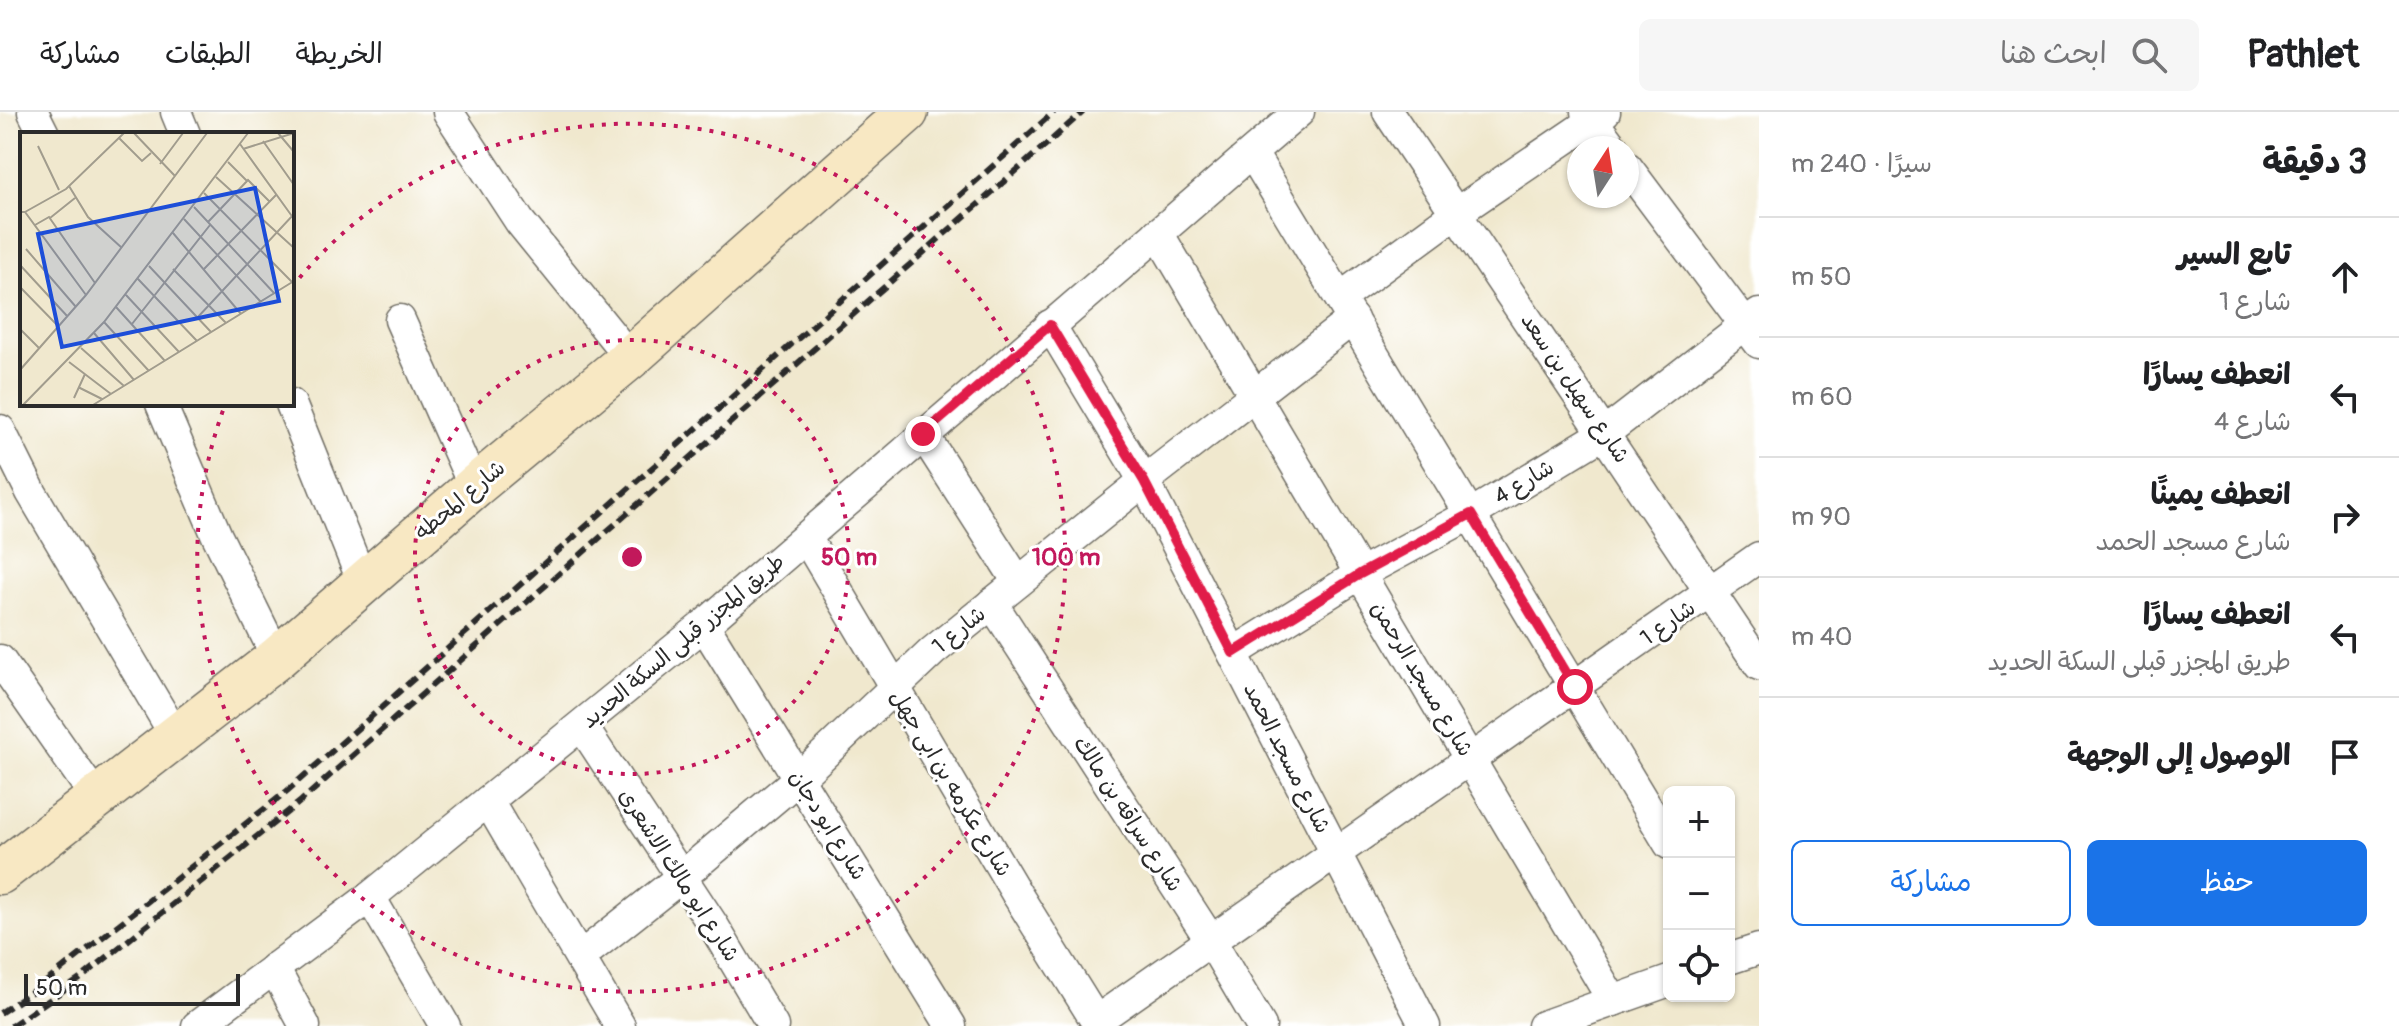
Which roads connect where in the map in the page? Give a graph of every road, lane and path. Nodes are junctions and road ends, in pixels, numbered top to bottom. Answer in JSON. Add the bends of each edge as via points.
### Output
{"nodes":[{"id":1,"x":33,"y":112,"type":"edge"},
{"id":2,"x":176,"y":112,"type":"edge"},
{"id":3,"x":448,"y":112,"type":"edge"},
{"id":4,"x":907,"y":112,"type":"edge"},
{"id":5,"x":1299,"y":112,"type":"edge"},
{"id":6,"x":1388,"y":112,"type":"edge"},
{"id":7,"x":1595,"y":115,"type":"edge"},
{"id":8,"x":43,"y":132,"type":"edge"},
{"id":9,"x":184,"y":132,"type":"edge"},
{"id":10,"x":1606,"y":136,"type":"edge"},
{"id":11,"x":1252,"y":153,"type":"junction"},
{"id":12,"x":1639,"y":182,"type":"edge"},
{"id":13,"x":1456,"y":213,"type":"junction"},
{"id":14,"x":1158,"y":233,"type":"junction"},
{"id":15,"x":1346,"y":309,"type":"junction"},
{"id":16,"x":400,"y":320,"type":"dead end"},
{"id":17,"x":1050,"y":325,"type":"junction"},
{"id":18,"x":1755,"y":327,"type":"edge"},
{"id":19,"x":630,"y":358,"type":"junction"},
{"id":20,"x":1254,"y":395,"type":"junction"},
{"id":21,"x":162,"y":406,"type":"edge"},
{"id":22,"x":292,"y":406,"type":"edge"},
{"id":23,"x":0,"y":430,"type":"edge"},
{"id":24,"x":1605,"y":433,"type":"junction"},
{"id":25,"x":923,"y":434,"type":"junction"},
{"id":26,"x":1144,"y":481,"type":"junction"},
{"id":27,"x":474,"y":487,"type":"junction"},
{"id":28,"x":1471,"y":514,"type":"junction"},
{"id":29,"x":807,"y":539,"type":"junction"},
{"id":30,"x":1759,"y":557,"type":"edge"},
{"id":31,"x":1360,"y":574,"type":"junction"},
{"id":32,"x":1018,"y":582,"type":"junction"},
{"id":33,"x":363,"y":583,"type":"junction"},
{"id":34,"x":1712,"y":592,"type":"junction"},
{"id":35,"x":992,"y":603,"type":"junction"},
{"id":36,"x":704,"y":625,"type":"junction"},
{"id":37,"x":1233,"y":653,"type":"junction"},
{"id":38,"x":277,"y":658,"type":"junction"},
{"id":39,"x":0,"y":660,"type":"edge"},
{"id":40,"x":1759,"y":665,"type":"edge"},
{"id":41,"x":894,"y":687,"type":"junction"},
{"id":42,"x":1575,"y":687,"type":"junction"},
{"id":43,"x":582,"y":726,"type":"junction"},
{"id":44,"x":176,"y":737,"type":"junction"},
{"id":45,"x":1470,"y":760,"type":"junction"},
{"id":46,"x":799,"y":778,"type":"junction"},
{"id":47,"x":97,"y":799,"type":"junction"},
{"id":48,"x":488,"y":801,"type":"junction"},
{"id":49,"x":1663,"y":834,"type":"edge"},
{"id":50,"x":1337,"y":854,"type":"junction"},
{"id":51,"x":4,"y":863,"type":"edge"},
{"id":52,"x":680,"y":878,"type":"junction"},
{"id":53,"x":370,"y":897,"type":"junction"},
{"id":54,"x":1211,"y":941,"type":"junction"},
{"id":55,"x":580,"y":957,"type":"junction"},
{"id":56,"x":274,"y":968,"type":"junction"},
{"id":57,"x":1663,"y":983,"type":"edge"},
{"id":58,"x":1613,"y":1001,"type":"junction"},
{"id":59,"x":1098,"y":1024,"type":"edge"},
{"id":60,"x":197,"y":1026,"type":"edge"},
{"id":61,"x":305,"y":1026,"type":"edge"},
{"id":62,"x":445,"y":1026,"type":"edge"},
{"id":63,"x":620,"y":1026,"type":"edge"},
{"id":64,"x":773,"y":1026,"type":"edge"},
{"id":65,"x":951,"y":1026,"type":"edge"},
{"id":66,"x":1261,"y":1026,"type":"edge"},
{"id":67,"x":1425,"y":1026,"type":"edge"},
{"id":68,"x":1543,"y":1026,"type":"edge"}],
"edges":[{"from":1,"to":8,"type":"street"},
{"from":2,"to":9,"type":"street"},
{"from":3,"to":19,"type":"street","via":[[520,222]]},
{"from":4,"to":19,"type":"street","name":"شارع المحطه"},
{"from":5,"to":11,"type":"street","name":"طريق المجزر قبلى السكة الحديد"},
{"from":6,"to":13,"type":"street","name":"شارع سهيل بن سعد"},
{"from":7,"to":10,"type":"street"},
{"from":7,"to":13,"type":"street","name":"شارع 1"},
{"from":11,"to":14,"type":"street","name":"طريق المجزر قبلى السكة الحديد"},
{"from":11,"to":15,"type":"street"},
{"from":12,"to":18,"type":"street"},
{"from":13,"to":15,"type":"street","name":"شارع 1"},
{"from":13,"to":24,"type":"street","name":"شارع سهيل بن سعد"},
{"from":14,"to":17,"type":"street","name":"طريق المجزر قبلى السكة الحديد"},
{"from":14,"to":20,"type":"street","name":"شارع مسجد الرحمن"},
{"from":15,"to":20,"type":"street","name":"شارع 1"},
{"from":15,"to":28,"type":"street"},
{"from":16,"to":27,"type":"street"},
{"from":17,"to":25,"type":"street","name":"طريق المجزر قبلى السكة الحديد"},
{"from":17,"to":26,"type":"street","name":"شارع مسجد الحمد"},
{"from":18,"to":24,"type":"street","name":"شارع 4"},
{"from":19,"to":27,"type":"street","name":"شارع المحطه"},
{"from":20,"to":26,"type":"street","name":"شارع 1"},
{"from":20,"to":31,"type":"street","name":"شارع مسجد الرحمن"},
{"from":21,"to":38,"type":"street"},
{"from":22,"to":33,"type":"street"},
{"from":23,"to":44,"type":"street"},
{"from":24,"to":28,"type":"street","name":"شارع 4"},
{"from":24,"to":34,"type":"street","name":"شارع سهيل بن سعد"},
{"from":25,"to":29,"type":"street","name":"طريق المجزر قبلى السكة الحديد"},
{"from":25,"to":32,"type":"street"},
{"from":26,"to":32,"type":"street","name":"شارع 1"},
{"from":26,"to":37,"type":"street","name":"شارع مسجد الحمد"},
{"from":27,"to":33,"type":"street","name":"شارع المحطه"},
{"from":28,"to":31,"type":"street","name":"شارع 4"},
{"from":28,"to":42,"type":"street"},
{"from":29,"to":36,"type":"street","name":"طريق المجزر قبلى السكة الحديد"},
{"from":29,"to":41,"type":"street","name":"شارع عكرمه بن ابى جهل"},
{"from":30,"to":34,"type":"street","name":"شارع 1"},
{"from":31,"to":37,"type":"street","name":"شارع 4"},
{"from":31,"to":45,"type":"street","name":"شارع مسجد الرحمن"},
{"from":32,"to":35,"type":"street","name":"شارع 1"},
{"from":33,"to":38,"type":"street","name":"شارع المحطه"},
{"from":34,"to":40,"type":"street","name":"شارع سهيل بن سعد"},
{"from":34,"to":42,"type":"street","name":"شارع 1"},
{"from":35,"to":41,"type":"street","name":"شارع 1"},
{"from":35,"to":54,"type":"street","name":"شارع سراقه بن مالك"},
{"from":36,"to":43,"type":"street","name":"طريق المجزر قبلى السكة الحديد"},
{"from":36,"to":46,"type":"street","name":"شارع ابو دجان"},
{"from":37,"to":50,"type":"street","name":"شارع مسجد الحمد"},
{"from":38,"to":44,"type":"street","name":"شارع المحطه"},
{"from":39,"to":47,"type":"street"},
{"from":41,"to":46,"type":"street","name":"شارع 1"},
{"from":41,"to":59,"type":"street","name":"شارع عكرمه بن ابى جهل"},
{"from":42,"to":45,"type":"street","name":"شارع 1"},
{"from":42,"to":49,"type":"street"},
{"from":43,"to":48,"type":"street","name":"طريق المجزر قبلى السكة الحديد"},
{"from":43,"to":52,"type":"street","name":"شارع ابو مالك الاشعرى"},
{"from":44,"to":47,"type":"street","name":"شارع المحطه"},
{"from":45,"to":50,"type":"street","name":"شارع 1"},
{"from":45,"to":58,"type":"street","name":"شارع مسجد الرحمن"},
{"from":46,"to":52,"type":"street","name":"شارع 1"},
{"from":46,"to":65,"type":"street","name":"شارع ابو دجان"},
{"from":47,"to":51,"type":"street","name":"شارع المحطه"},
{"from":48,"to":53,"type":"street","name":"طريق المجزر قبلى السكة الحديد"},
{"from":48,"to":55,"type":"street"},
{"from":50,"to":54,"type":"street","name":"شارع 1"},
{"from":50,"to":67,"type":"street","name":"شارع مسجد الحمد"},
{"from":52,"to":55,"type":"street","name":"شارع 1"},
{"from":52,"to":64,"type":"street","name":"شارع ابو مالك الاشعرى"},
{"from":53,"to":56,"type":"street","name":"طريق المجزر قبلى السكة الحديد"},
{"from":53,"to":62,"type":"street"},
{"from":54,"to":59,"type":"street","name":"شارع 1"},
{"from":54,"to":66,"type":"street","name":"شارع سراقه بن مالك"},
{"from":55,"to":63,"type":"street"},
{"from":56,"to":60,"type":"street","name":"طريق المجزر قبلى السكة الحديد"},
{"from":56,"to":61,"type":"street"},
{"from":57,"to":58,"type":"street"},
{"from":58,"to":68,"type":"street"}]}
